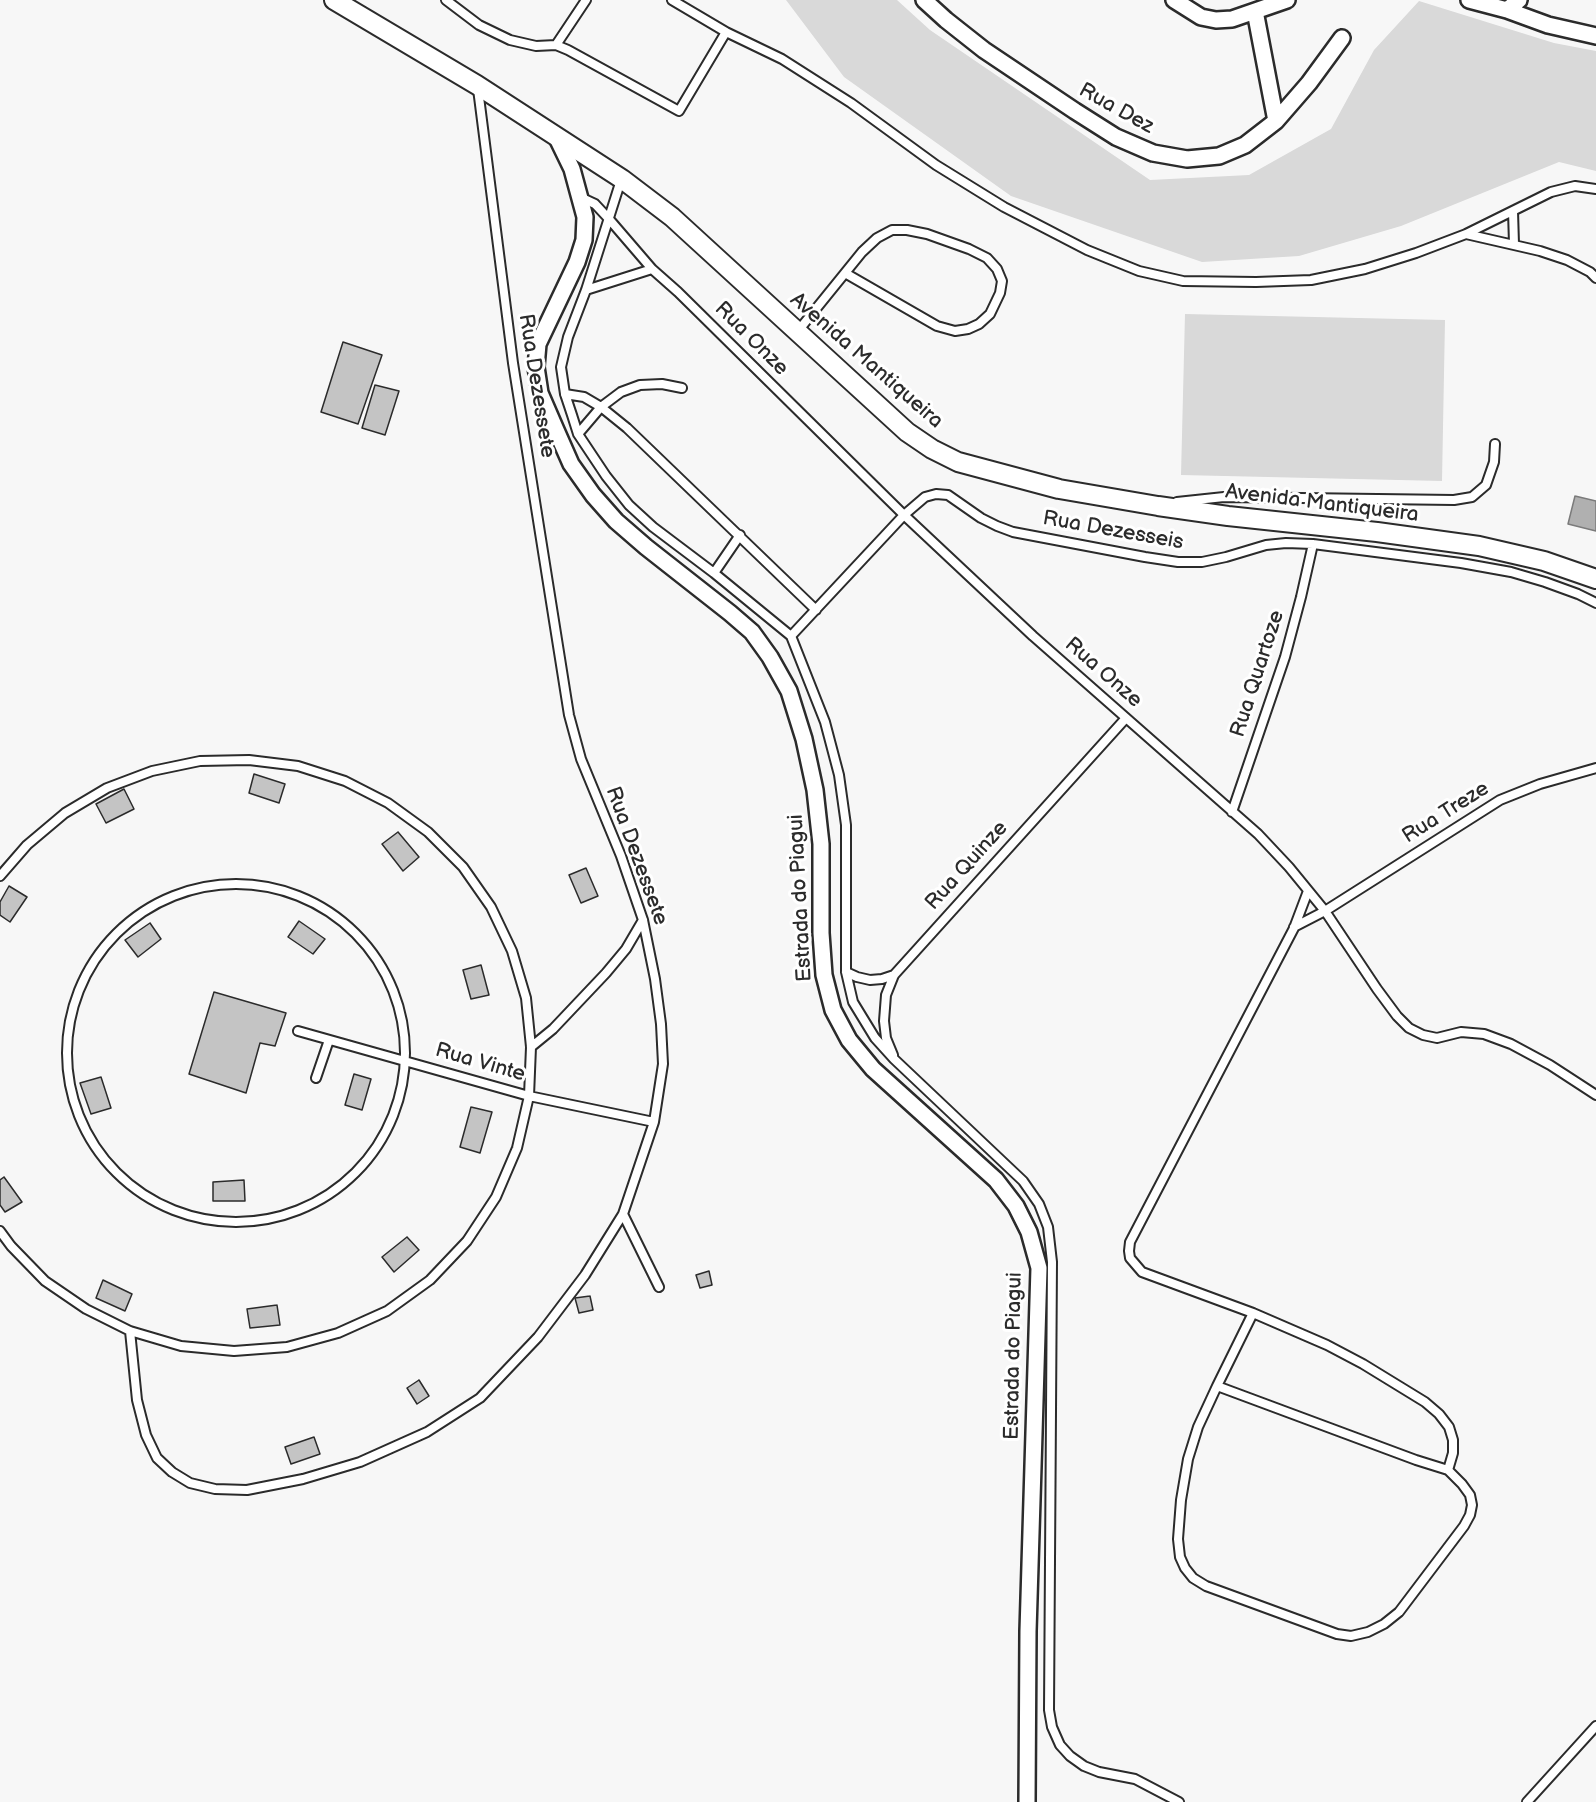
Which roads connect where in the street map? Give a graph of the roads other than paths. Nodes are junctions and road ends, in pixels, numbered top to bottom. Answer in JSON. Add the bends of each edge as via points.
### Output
{"nodes":[{"id":1,"x":334,"y":0,"type":"edge"},
{"id":2,"x":446,"y":0,"type":"edge"},
{"id":3,"x":462,"y":0,"type":"edge"},
{"id":4,"x":586,"y":0,"type":"edge"},
{"id":5,"x":672,"y":0,"type":"edge"},
{"id":6,"x":924,"y":0,"type":"edge"},
{"id":7,"x":1174,"y":0,"type":"edge"},
{"id":8,"x":1287,"y":0,"type":"edge"},
{"id":9,"x":1469,"y":0,"type":"edge"},
{"id":10,"x":1519,"y":0,"type":"edge"},
{"id":11,"x":457,"y":9,"type":"junction"},
{"id":12,"x":1506,"y":10,"type":"junction"},
{"id":13,"x":1255,"y":11,"type":"junction"},
{"id":14,"x":726,"y":32,"type":"junction"},
{"id":15,"x":1596,"y":36,"type":"edge"},
{"id":16,"x":1342,"y":38,"type":"dead end"},
{"id":17,"x":556,"y":45,"type":"junction"},
{"id":18,"x":477,"y":85,"type":"junction"},
{"id":19,"x":1276,"y":121,"type":"junction"},
{"id":20,"x":555,"y":136,"type":"junction"},
{"id":21,"x":622,"y":179,"type":"junction"},
{"id":22,"x":1596,"y":189,"type":"edge"},
{"id":23,"x":580,"y":198,"type":"junction"},
{"id":24,"x":1513,"y":212,"type":"junction"},
{"id":25,"x":609,"y":219,"type":"junction"},
{"id":26,"x":1466,"y":234,"type":"junction"},
{"id":27,"x":1514,"y":244,"type":"junction"},
{"id":28,"x":652,"y":269,"type":"junction"},
{"id":29,"x":845,"y":273,"type":"junction"},
{"id":30,"x":1596,"y":278,"type":"edge"},
{"id":31,"x":586,"y":290,"type":"junction"},
{"id":32,"x":797,"y":332,"type":"junction"},
{"id":33,"x":682,"y":387,"type":"dead end"},
{"id":34,"x":565,"y":394,"type":"junction"},
{"id":35,"x":601,"y":407,"type":"junction"},
{"id":36,"x":578,"y":434,"type":"junction"},
{"id":37,"x":1496,"y":444,"type":"dead end"},
{"id":38,"x":1158,"y":506,"type":"junction"},
{"id":39,"x":904,"y":515,"type":"junction"},
{"id":40,"x":740,"y":535,"type":"junction"},
{"id":41,"x":1313,"y":544,"type":"junction"},
{"id":42,"x":714,"y":573,"type":"junction"},
{"id":43,"x":1596,"y":579,"type":"edge"},
{"id":44,"x":1596,"y":603,"type":"edge"},
{"id":45,"x":816,"y":610,"type":"junction"},
{"id":46,"x":792,"y":636,"type":"junction"},
{"id":47,"x":1126,"y":718,"type":"junction"},
{"id":48,"x":1596,"y":768,"type":"edge"},
{"id":49,"x":1232,"y":812,"type":"junction"},
{"id":50,"x":0,"y":876,"type":"edge"},
{"id":51,"x":1308,"y":891,"type":"junction"},
{"id":52,"x":1325,"y":911,"type":"junction"},
{"id":53,"x":643,"y":920,"type":"junction"},
{"id":54,"x":1294,"y":928,"type":"junction"},
{"id":55,"x":846,"y":972,"type":"junction"},
{"id":56,"x":894,"y":975,"type":"junction"},
{"id":57,"x":298,"y":1031,"type":"dead end"},
{"id":58,"x":329,"y":1040,"type":"junction"},
{"id":59,"x":531,"y":1047,"type":"junction"},
{"id":60,"x":894,"y":1059,"type":"junction"},
{"id":61,"x":405,"y":1060,"type":"junction"},
{"id":62,"x":315,"y":1078,"type":"dead end"},
{"id":63,"x":1596,"y":1095,"type":"edge"},
{"id":64,"x":529,"y":1096,"type":"junction"},
{"id":65,"x":654,"y":1122,"type":"junction"},
{"id":66,"x":624,"y":1214,"type":"junction"},
{"id":67,"x":0,"y":1231,"type":"edge"},
{"id":68,"x":659,"y":1287,"type":"dead end"},
{"id":69,"x":1253,"y":1312,"type":"junction"},
{"id":70,"x":130,"y":1331,"type":"junction"},
{"id":71,"x":1217,"y":1386,"type":"junction"},
{"id":72,"x":1448,"y":1470,"type":"junction"},
{"id":73,"x":1596,"y":1726,"type":"edge"},
{"id":74,"x":1027,"y":1802,"type":"edge"},
{"id":75,"x":1179,"y":1802,"type":"edge"},
{"id":76,"x":1527,"y":1802,"type":"edge"}],
"edges":[{"from":1,"to":18,"type":"street","name":"Avenida Mantiqueira"},
{"from":2,"to":11,"type":"lane"},
{"from":3,"to":11,"type":"lane"},
{"from":4,"to":17,"type":"lane"},
{"from":5,"to":14,"type":"lane"},
{"from":6,"to":19,"type":"street","name":"Rua Dez","via":[[984,50],[1075,111],[1116,137],[1153,153],[1187,159],[1219,156],[1245,145]]},
{"from":7,"to":13,"type":"street","via":[[1201,17],[1216,20]]},
{"from":8,"to":13,"type":"street"},
{"from":9,"to":12,"type":"street"},
{"from":10,"to":12,"type":"street"},
{"from":11,"to":17,"type":"lane","via":[[510,40],[536,46]]},
{"from":12,"to":15,"type":"street"},
{"from":13,"to":19,"type":"street"},
{"from":14,"to":17,"type":"lane","via":[[679,111]]},
{"from":14,"to":26,"type":"lane","via":[[792,65],[1004,207],[1087,250],[1139,271],[1183,281],[1311,280],[1416,253]]},
{"from":16,"to":19,"type":"street","name":"Rua Dez"},
{"from":18,"to":20,"type":"street","name":"Avenida Mantiqueira"},
{"from":18,"to":53,"type":"lane","name":"Rua Dezessete","via":[[513,363],[569,715],[581,759]]},
{"from":20,"to":21,"type":"street","name":"Avenida Mantiqueira"},
{"from":20,"to":23,"type":"street","name":"Estrada do Piagui","via":[[572,169]]},
{"from":21,"to":25,"type":"lane"},
{"from":21,"to":32,"type":"street","name":"Avenida Mantiqueira","via":[[672,217]]},
{"from":22,"to":24,"type":"lane","via":[[1575,186],[1551,192]]},
{"from":23,"to":25,"type":"lane","name":"Rua Onze","via":[[595,204]]},
{"from":23,"to":74,"type":"street","name":"Estrada do Piagui","via":[[585,218],[584,240],[538,344],[540,393],[556,430],[571,464],[616,521],[752,632],[770,657],[789,691],[815,790],[821,844],[824,975],[833,1010],[849,1040],[873,1069],[996,1180],[1029,1232],[1039,1268]]},
{"from":24,"to":26,"type":"lane"},
{"from":24,"to":27,"type":"lane"},
{"from":25,"to":28,"type":"lane","name":"Rua Onze"},
{"from":25,"to":31,"type":"lane"},
{"from":26,"to":27,"type":"lane"},
{"from":27,"to":30,"type":"lane","via":[[1567,261]]},
{"from":28,"to":31,"type":"lane"},
{"from":28,"to":39,"type":"lane","name":"Rua Onze"},
{"from":29,"to":29,"type":"lane","via":[[877,238],[907,230],[987,258],[1002,281],[990,314],[979,324],[955,331],[937,326]]},
{"from":29,"to":32,"type":"lane"},
{"from":31,"to":34,"type":"lane","via":[[561,367]]},
{"from":32,"to":38,"type":"street","name":"Avenida Mantiqueira","via":[[907,432],[958,462],[1059,489]]},
{"from":33,"to":35,"type":"lane","via":[[640,385],[621,392]]},
{"from":34,"to":35,"type":"lane"},
{"from":34,"to":36,"type":"lane"},
{"from":35,"to":36,"type":"lane"},
{"from":35,"to":40,"type":"lane"},
{"from":36,"to":42,"type":"lane","via":[[629,505]]},
{"from":37,"to":38,"type":"lane","via":[[1486,485],[1472,496],[1454,500],[1224,497]]},
{"from":38,"to":43,"type":"street","name":"Avenida Mantiqueira","via":[[1479,546],[1544,561]]},
{"from":39,"to":41,"type":"lane","name":"Rua Dezesseis","via":[[925,497],[948,495],[981,518],[1013,532],[1178,562],[1202,562],[1266,545]]},
{"from":39,"to":45,"type":"lane","name":"Rua Dezesseis"},
{"from":39,"to":47,"type":"lane","name":"Rua Onze"},
{"from":40,"to":42,"type":"lane"},
{"from":40,"to":45,"type":"lane"},
{"from":41,"to":44,"type":"lane","name":"Rua Dezesseis","via":[[1511,572]]},
{"from":41,"to":49,"type":"lane","name":"Rua Quartoze","via":[[1285,657]]},
{"from":42,"to":46,"type":"lane"},
{"from":45,"to":46,"type":"lane","name":"Rua Dezesseis"},
{"from":46,"to":55,"type":"lane","via":[[825,722],[839,775],[846,825]]},
{"from":47,"to":49,"type":"lane","name":"Rua Onze"},
{"from":47,"to":56,"type":"lane","name":"Rua Quinze"},
{"from":48,"to":52,"type":"lane","name":"Rua Treze","via":[[1500,800]]},
{"from":49,"to":51,"type":"lane","name":"Rua Onze","via":[[1258,834]]},
{"from":50,"to":59,"type":"lane","via":[[27,845],[64,813],[107,788],[152,771],[200,761],[249,760],[298,766],[345,781],[388,803],[428,832],[463,867],[480,891],[512,951],[526,998]]},
{"from":51,"to":52,"type":"lane","name":"Rua Onze"},
{"from":51,"to":54,"type":"lane"},
{"from":52,"to":54,"type":"lane","name":"Rua Treze"},
{"from":52,"to":63,"type":"lane","name":"Rua Onze","via":[[1377,989],[1409,1028],[1437,1038],[1461,1032],[1493,1037],[1550,1065]]},
{"from":53,"to":59,"type":"lane","via":[[626,950],[606,973]]},
{"from":53,"to":65,"type":"lane","name":"Rua Dezessete","via":[[661,1024],[663,1064]]},
{"from":54,"to":69,"type":"lane","via":[[1130,1242],[1129,1251],[1142,1272]]},
{"from":55,"to":56,"type":"lane","via":[[870,980]]},
{"from":55,"to":60,"type":"lane","via":[[862,1020]]},
{"from":56,"to":60,"type":"lane","name":"Rua Quinze","via":[[886,995],[884,1021]]},
{"from":57,"to":58,"type":"lane","name":"Rua Vinte"},
{"from":58,"to":61,"type":"lane","name":"Rua Vinte"},
{"from":58,"to":62,"type":"lane"},
{"from":59,"to":64,"type":"lane"},
{"from":60,"to":75,"type":"lane","via":[[1023,1181],[1039,1204],[1048,1227],[1052,1262],[1052,1727],[1060,1745],[1084,1766],[1135,1779]]},
{"from":61,"to":61,"type":"lane","via":[[398,1104],[379,1144],[351,1178],[315,1204],[273,1219],[229,1222],[186,1215],[145,1196],[111,1168],[86,1131],[70,1090],[66,1046],[74,1002],[87,972],[120,928],[156,902],[198,887],[242,883],[286,891],[306,900],[326,910],[360,938],[386,975],[401,1016]]},
{"from":61,"to":64,"type":"lane","name":"Rua Vinte"},
{"from":64,"to":65,"type":"lane","name":"Rua Vinte"},
{"from":64,"to":70,"type":"lane","via":[[517,1148],[496,1197],[467,1241],[430,1280],[387,1311],[339,1333],[287,1347],[234,1351],[181,1346]]},
{"from":65,"to":66,"type":"lane","name":"Rua Dezessete"},
{"from":66,"to":68,"type":"lane"},
{"from":66,"to":70,"type":"lane","name":"Rua Dezessete","via":[[538,1337],[480,1398],[427,1432],[360,1462],[303,1479],[247,1490],[215,1489],[190,1483],[172,1472],[157,1458],[146,1435]]},
{"from":67,"to":70,"type":"lane","via":[[45,1281],[86,1309]]},
{"from":69,"to":71,"type":"lane"},
{"from":69,"to":72,"type":"lane","via":[[1345,1355],[1425,1402],[1449,1426],[1453,1453]]},
{"from":71,"to":72,"type":"lane"},
{"from":71,"to":72,"type":"lane","via":[[1188,1459],[1178,1539],[1185,1568],[1206,1586],[1337,1634],[1368,1632],[1399,1612],[1464,1526],[1472,1505],[1470,1495]]},
{"from":73,"to":76,"type":"lane"}]}
